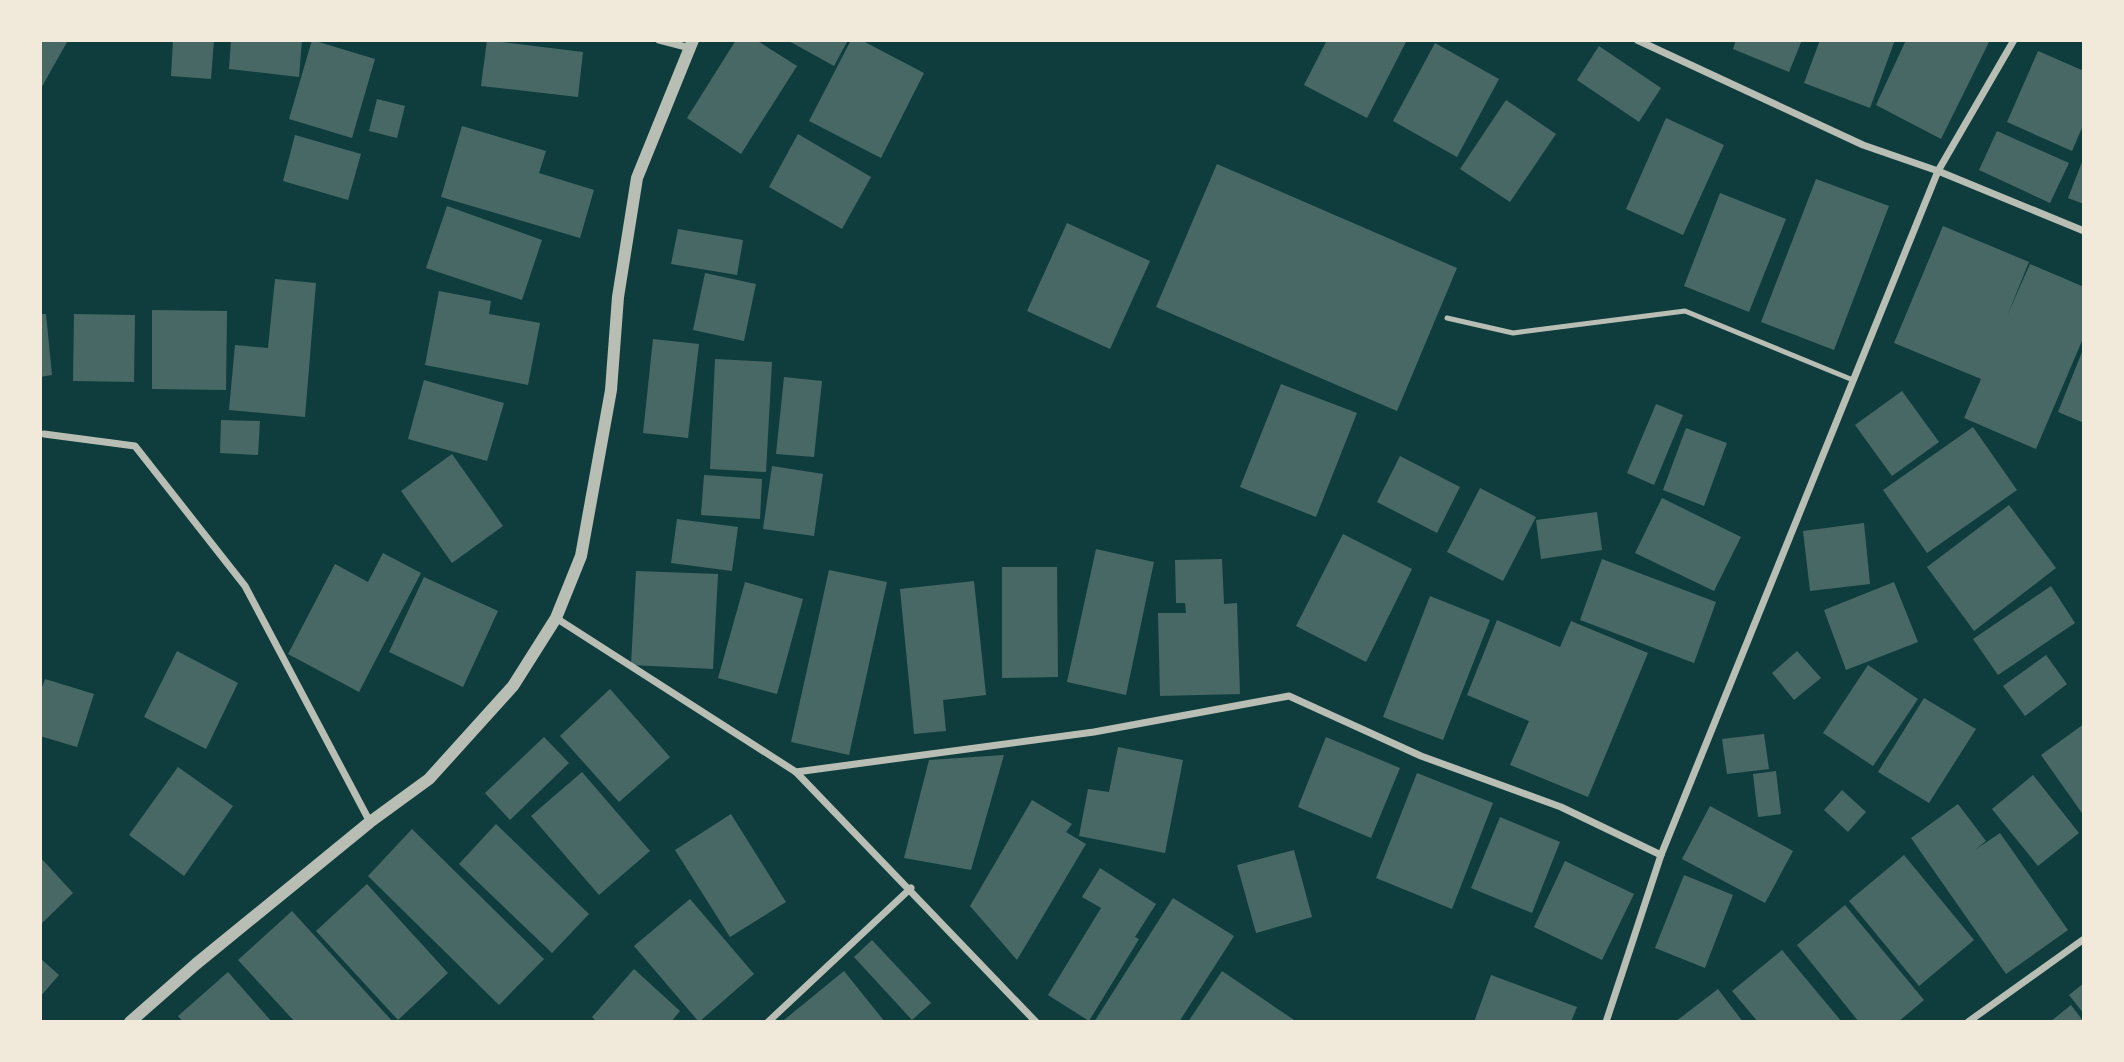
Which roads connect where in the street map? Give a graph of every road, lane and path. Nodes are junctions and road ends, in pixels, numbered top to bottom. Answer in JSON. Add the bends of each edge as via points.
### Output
{"nodes":[{"id":1,"x":659,"y":40,"type":"edge"},
{"id":2,"x":1637,"y":40,"type":"edge"},
{"id":3,"x":2014,"y":40,"type":"edge"},
{"id":4,"x":692,"y":44,"type":"edge"},
{"id":5,"x":1938,"y":171,"type":"junction"},
{"id":6,"x":2084,"y":231,"type":"edge"},
{"id":7,"x":1447,"y":318,"type":"dead end"},
{"id":8,"x":1853,"y":380,"type":"junction"},
{"id":9,"x":44,"y":434,"type":"dead end"},
{"id":10,"x":556,"y":618,"type":"junction"},
{"id":11,"x":796,"y":772,"type":"junction"},
{"id":12,"x":370,"y":822,"type":"junction"},
{"id":13,"x":1661,"y":855,"type":"junction"},
{"id":14,"x":911,"y":888,"type":"junction"},
{"id":15,"x":2084,"y":939,"type":"edge"},
{"id":16,"x":130,"y":1022,"type":"edge"},
{"id":17,"x":768,"y":1022,"type":"edge"},
{"id":18,"x":1036,"y":1022,"type":"edge"},
{"id":19,"x":1606,"y":1022,"type":"edge"},
{"id":20,"x":1968,"y":1022,"type":"edge"}],
"edges":[{"from":1,"to":4,"type":"street"},
{"from":2,"to":5,"type":"street","via":[[1863,145]]},
{"from":3,"to":5,"type":"street"},
{"from":4,"to":10,"type":"street","via":[[637,178],[618,297],[611,390],[584,542]]},
{"from":5,"to":6,"type":"street"},
{"from":5,"to":8,"type":"street"},
{"from":7,"to":8,"type":"lane","via":[[1513,333],[1685,311]]},
{"from":8,"to":13,"type":"street"},
{"from":9,"to":12,"type":"street","via":[[135,446],[245,586]]},
{"from":10,"to":11,"type":"street"},
{"from":10,"to":12,"type":"street","via":[[513,686],[429,779]]},
{"from":11,"to":13,"type":"street","via":[[1094,732],[1289,696],[1421,756],[1561,807]]},
{"from":11,"to":14,"type":"street"},
{"from":12,"to":16,"type":"street"},
{"from":13,"to":19,"type":"street"},
{"from":14,"to":17,"type":"street"},
{"from":14,"to":18,"type":"street"},
{"from":15,"to":20,"type":"street"}]}
